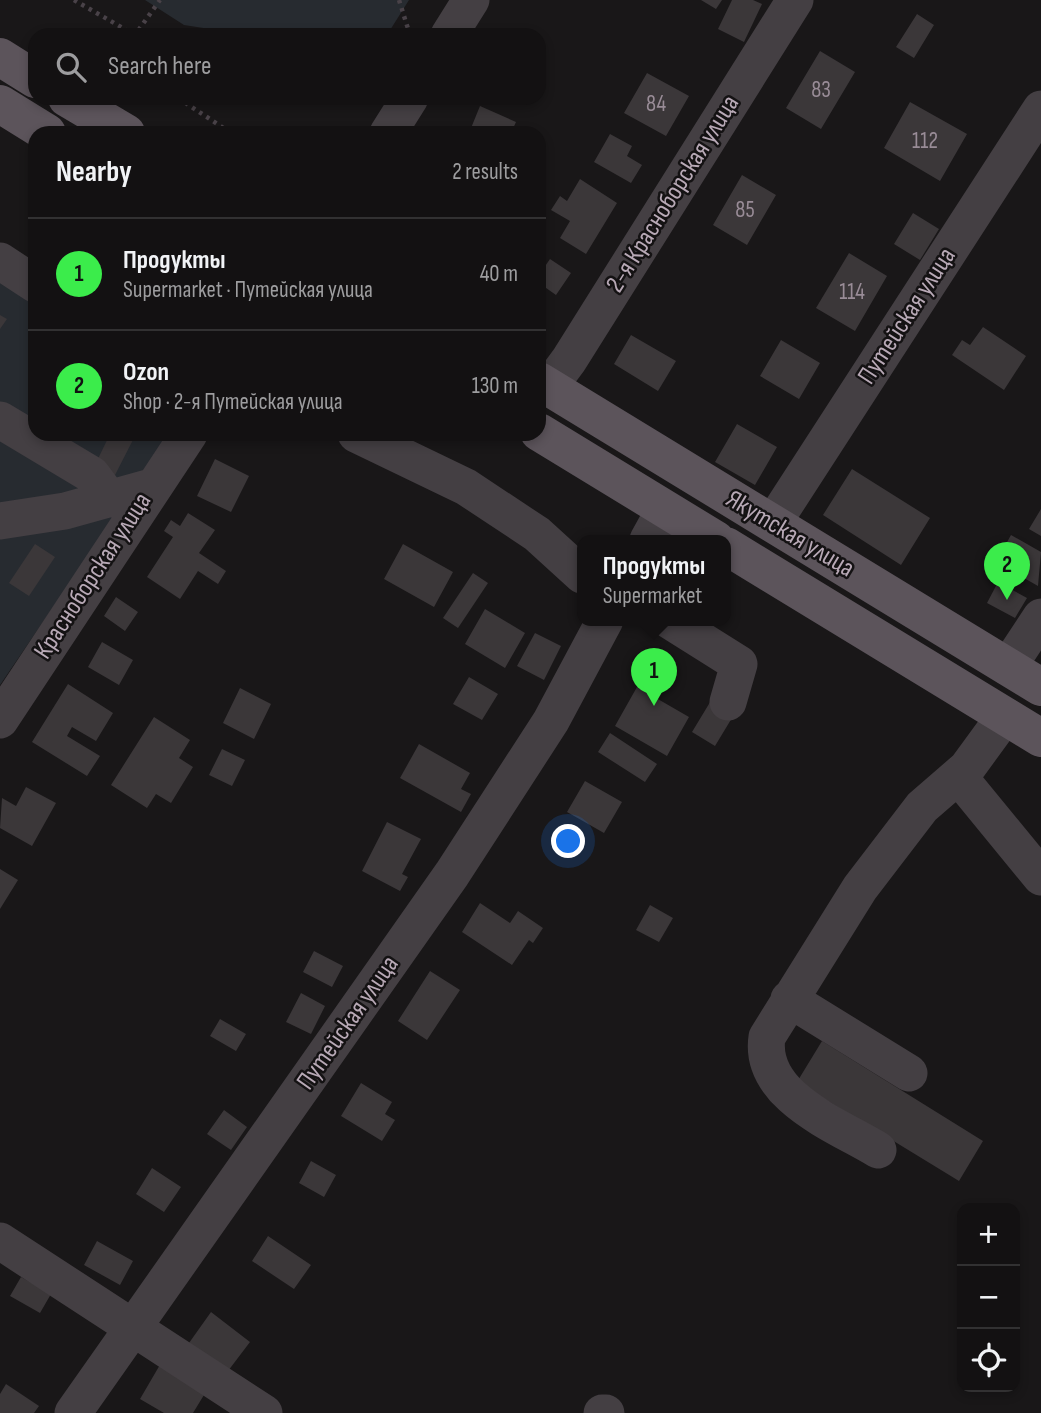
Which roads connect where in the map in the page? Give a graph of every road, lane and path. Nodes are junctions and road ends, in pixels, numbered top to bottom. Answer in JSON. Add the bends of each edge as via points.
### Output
{"nodes":[{"id":1,"x":74,"y":0,"type":"edge"},
{"id":2,"x":160,"y":0,"type":"edge"},
{"id":3,"x":399,"y":0,"type":"edge"},
{"id":4,"x":471,"y":0,"type":"edge"},
{"id":5,"x":795,"y":0,"type":"edge"},
{"id":6,"x":123,"y":28,"type":"edge"},
{"id":7,"x":140,"y":28,"type":"edge"},
{"id":8,"x":408,"y":28,"type":"edge"},
{"id":9,"x":453,"y":28,"type":"edge"},
{"id":10,"x":0,"y":57,"type":"edge"},
{"id":11,"x":28,"y":75,"type":"edge"},
{"id":12,"x":0,"y":104,"type":"edge"},
{"id":13,"x":79,"y":105,"type":"edge"},
{"id":14,"x":188,"y":105,"type":"edge"},
{"id":15,"x":406,"y":105,"type":"edge"},
{"id":16,"x":1041,"y":109,"type":"edge"},
{"id":17,"x":36,"y":126,"type":"edge"},
{"id":18,"x":114,"y":126,"type":"edge"},
{"id":19,"x":220,"y":126,"type":"edge"},
{"id":20,"x":392,"y":126,"type":"edge"},
{"id":21,"x":0,"y":261,"type":"edge"},
{"id":22,"x":28,"y":279,"type":"edge"},
{"id":23,"x":546,"y":382,"type":"edge"},
{"id":24,"x":546,"y":385,"type":"edge"},
{"id":25,"x":0,"y":420,"type":"edge"},
{"id":26,"x":28,"y":437,"type":"edge"},
{"id":27,"x":546,"y":438,"type":"edge"},
{"id":28,"x":35,"y":441,"type":"edge"},
{"id":29,"x":184,"y":441,"type":"edge"},
{"id":30,"x":371,"y":441,"type":"edge"},
{"id":31,"x":151,"y":487,"type":"junction"},
{"id":32,"x":110,"y":499,"type":"junction"},
{"id":33,"x":0,"y":521,"type":"edge"},
{"id":34,"x":773,"y":523,"type":"junction"},
{"id":35,"x":656,"y":524,"type":"edge"},
{"id":36,"x":697,"y":535,"type":"edge"},
{"id":37,"x":731,"y":549,"type":"edge"},
{"id":38,"x":577,"y":570,"type":"edge"},
{"id":39,"x":1041,"y":617,"type":"edge"},
{"id":40,"x":602,"y":626,"type":"edge"},
{"id":41,"x":679,"y":626,"type":"edge"},
{"id":42,"x":1008,"y":667,"type":"junction"},
{"id":43,"x":1041,"y":687,"type":"edge"},
{"id":44,"x":728,"y":702,"type":"dead end"},
{"id":45,"x":1005,"y":716,"type":"junction"},
{"id":46,"x":0,"y":720,"type":"edge"},
{"id":47,"x":1041,"y":738,"type":"edge"},
{"id":48,"x":959,"y":777,"type":"junction"},
{"id":49,"x":1041,"y":877,"type":"edge"},
{"id":50,"x":789,"y":999,"type":"junction"},
{"id":51,"x":909,"y":1073,"type":"dead end"},
{"id":52,"x":878,"y":1150,"type":"dead end"},
{"id":53,"x":0,"y":1241,"type":"edge"},
{"id":54,"x":135,"y":1328,"type":"junction"},
{"id":55,"x":73,"y":1413,"type":"edge"},
{"id":56,"x":264,"y":1413,"type":"edge"}],
"edges":[{"from":1,"to":6,"type":"path"},
{"from":2,"to":7,"type":"path"},
{"from":3,"to":8,"type":"path"},
{"from":4,"to":9,"type":"street"},
{"from":5,"to":23,"type":"street","name":"2-я Красноборская улица","via":[[569,360]]},
{"from":10,"to":11,"type":"main road"},
{"from":12,"to":17,"type":"main road"},
{"from":13,"to":18,"type":"main road"},
{"from":14,"to":19,"type":"path"},
{"from":15,"to":20,"type":"street"},
{"from":16,"to":34,"type":"street","name":"Путейская улица"},
{"from":21,"to":22,"type":"street"},
{"from":24,"to":34,"type":"main road","name":"Якутская улица"},
{"from":25,"to":26,"type":"street"},
{"from":27,"to":35,"type":"main road","name":"Якутская улица"},
{"from":28,"to":32,"type":"street","via":[[92,475]]},
{"from":29,"to":31,"type":"street","name":"Красноборская улица"},
{"from":30,"to":38,"type":"street","via":[[466,487],[537,534]]},
{"from":31,"to":32,"type":"street"},
{"from":31,"to":46,"type":"street","name":"Красноборская улица"},
{"from":32,"to":33,"type":"street"},
{"from":34,"to":42,"type":"main road","name":"Якутская улица"},
{"from":35,"to":36,"type":"main road","name":"Якутская улица"},
{"from":37,"to":45,"type":"main road","name":"Якутская улица"},
{"from":39,"to":42,"type":"street"},
{"from":40,"to":54,"type":"street","name":"Путейская улица","via":[[551,721],[452,874]]},
{"from":41,"to":44,"type":"street","via":[[739,664]]},
{"from":42,"to":43,"type":"main road","name":"Якутская улица"},
{"from":45,"to":47,"type":"main road","name":"Якутская улица"},
{"from":45,"to":48,"type":"street"},
{"from":48,"to":49,"type":"street"},
{"from":48,"to":50,"type":"street","via":[[922,807],[860,888]]},
{"from":50,"to":51,"type":"street"},
{"from":50,"to":52,"type":"street","via":[[771,1027],[765,1048],[783,1090]]},
{"from":53,"to":54,"type":"street"},
{"from":54,"to":55,"type":"street","name":"Путейская улица"},
{"from":54,"to":56,"type":"street"}]}
